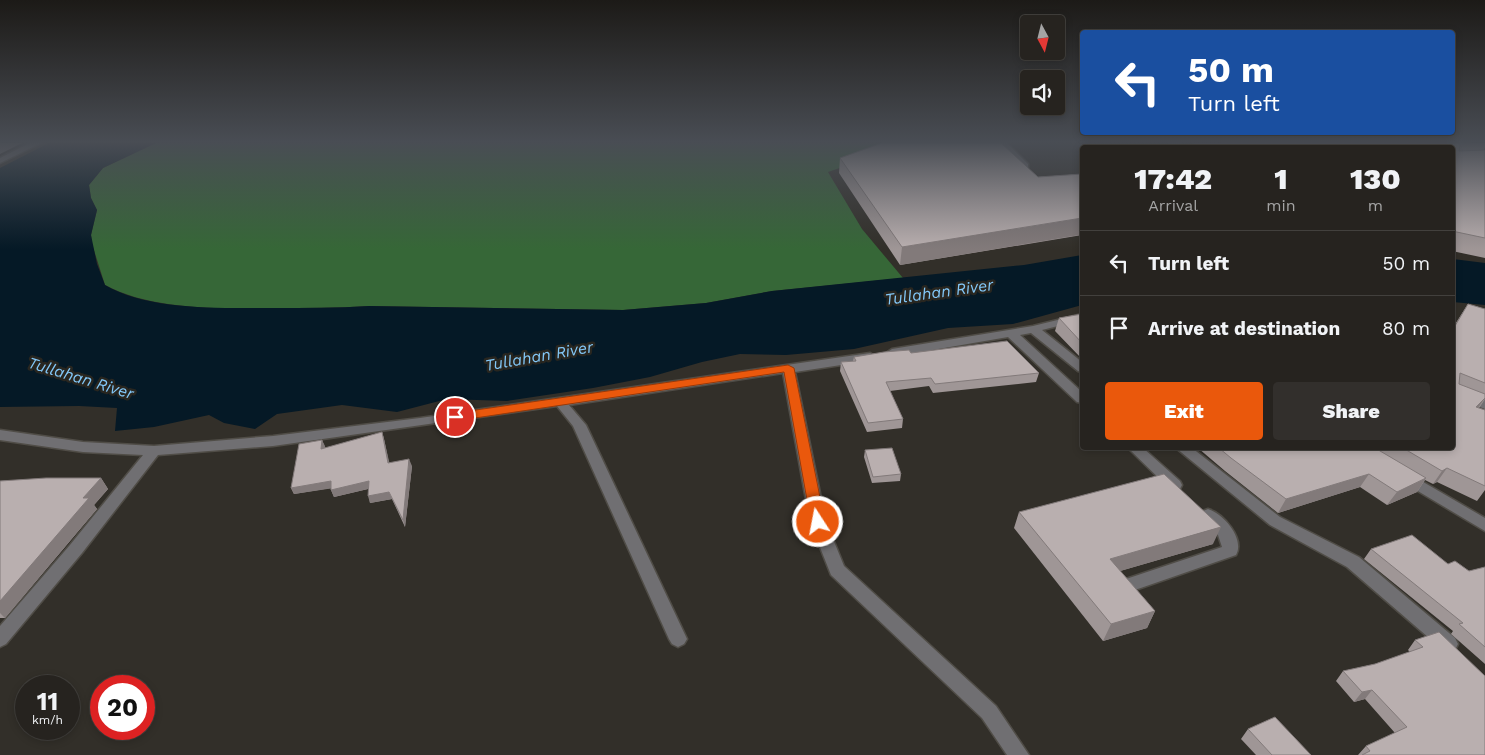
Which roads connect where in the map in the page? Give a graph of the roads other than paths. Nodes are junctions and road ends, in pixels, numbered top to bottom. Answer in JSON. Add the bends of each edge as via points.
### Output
{"nodes":[{"id":1,"x":1080,"y":317,"type":"edge"},
{"id":2,"x":1033,"y":329,"type":"junction"},
{"id":3,"x":1011,"y":333,"type":"junction"},
{"id":4,"x":1080,"y":366,"type":"edge"},
{"id":5,"x":788,"y":368,"type":"junction"},
{"id":6,"x":1455,"y":393,"type":"edge"},
{"id":7,"x":1080,"y":397,"type":"edge"},
{"id":8,"x":560,"y":402,"type":"junction"},
{"id":9,"x":1485,"y":406,"type":"edge"},
{"id":10,"x":0,"y":435,"type":"edge"},
{"id":11,"x":1137,"y":450,"type":"edge"},
{"id":12,"x":1186,"y":450,"type":"edge"},
{"id":13,"x":154,"y":451,"type":"junction"},
{"id":14,"x":1395,"y":470,"type":"edge"},
{"id":15,"x":1184,"y":493,"type":"edge"},
{"id":16,"x":1198,"y":506,"type":"edge"},
{"id":17,"x":1485,"y":526,"type":"edge"},
{"id":18,"x":1132,"y":584,"type":"edge"},
{"id":19,"x":7,"y":623,"type":"edge"},
{"id":20,"x":0,"y":639,"type":"edge"},
{"id":21,"x":678,"y":639,"type":"dead end"},
{"id":22,"x":1459,"y":654,"type":"edge"},
{"id":23,"x":1019,"y":755,"type":"edge"}],
"edges":[{"from":1,"to":2,"type":"street"},
{"from":2,"to":3,"type":"street"},
{"from":2,"to":4,"type":"street"},
{"from":3,"to":5,"type":"street"},
{"from":3,"to":7,"type":"street"},
{"from":5,"to":8,"type":"street"},
{"from":5,"to":23,"type":"street","via":[[818,522],[837,570],[989,712]]},
{"from":6,"to":9,"type":"street"},
{"from":8,"to":13,"type":"street","via":[[273,441]]},
{"from":8,"to":21,"type":"street","via":[[579,425]]},
{"from":10,"to":13,"type":"street","via":[[83,447]]},
{"from":11,"to":15,"type":"street"},
{"from":12,"to":22,"type":"street","via":[[1275,521],[1353,562]]},
{"from":13,"to":19,"type":"street","via":[[76,549]]},
{"from":14,"to":17,"type":"street"},
{"from":16,"to":18,"type":"street","via":[[1226,532],[1231,541],[1230,550]]},
{"from":19,"to":20,"type":"street"}]}
